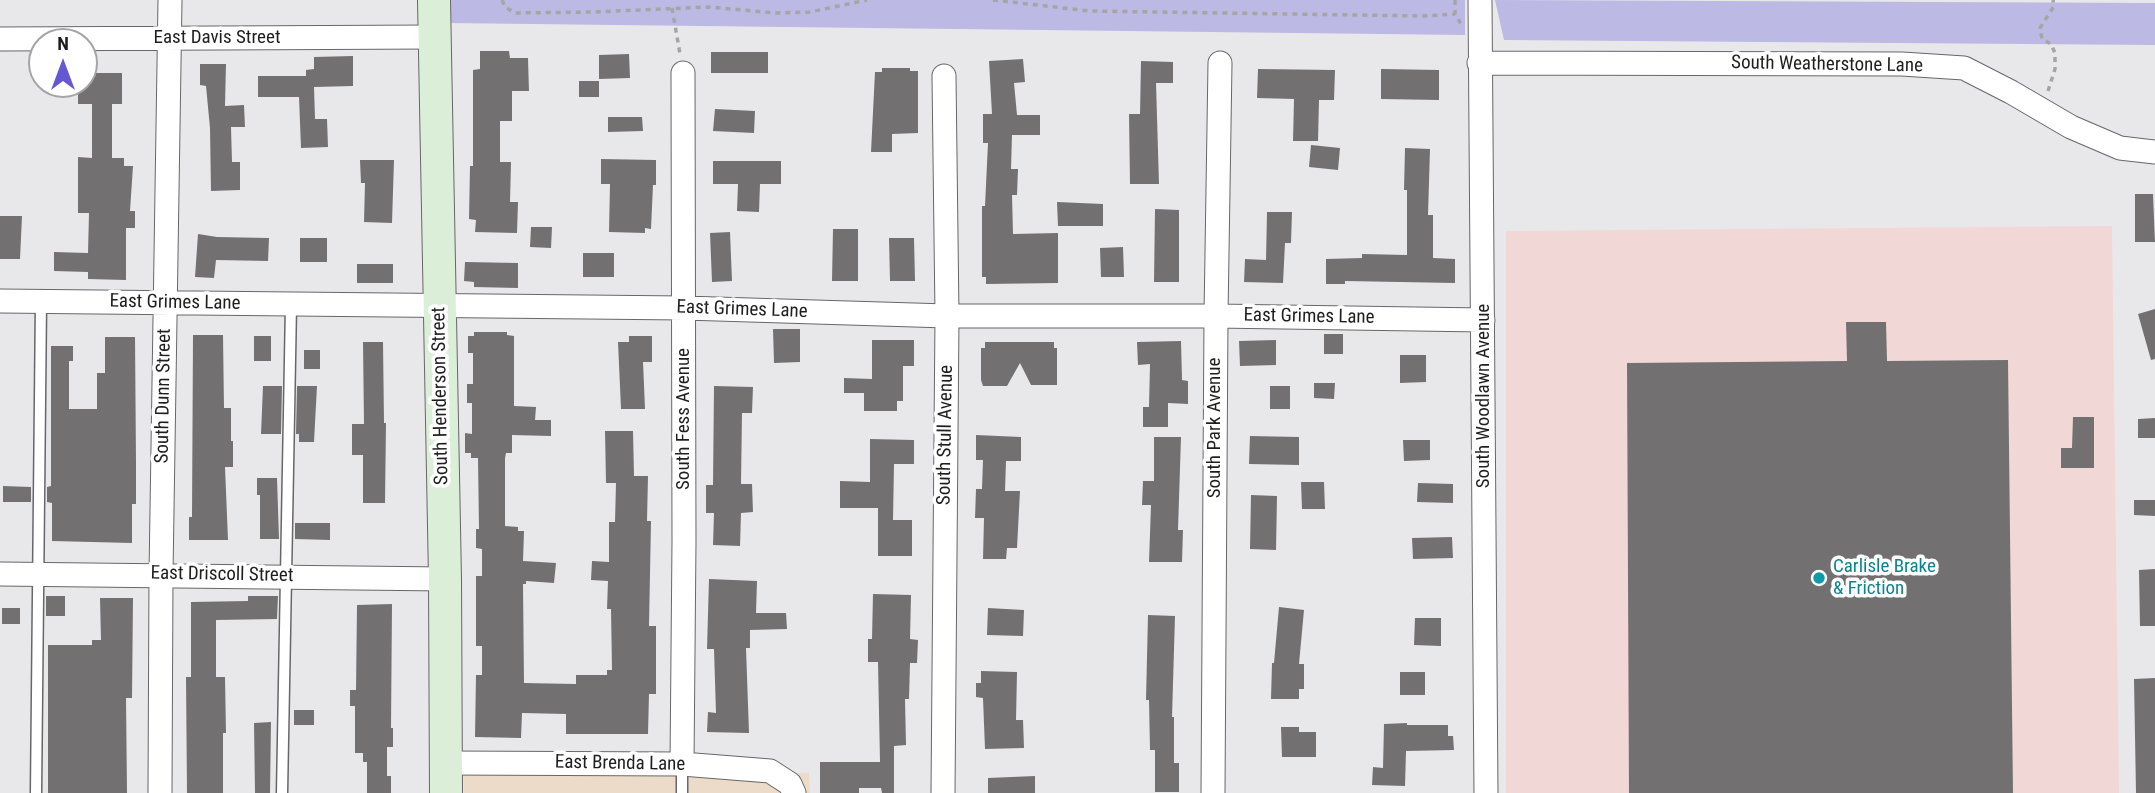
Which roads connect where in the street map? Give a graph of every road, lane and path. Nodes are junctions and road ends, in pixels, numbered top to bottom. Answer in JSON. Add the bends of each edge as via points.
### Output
{"nodes":[{"id":1,"x":170,"y":0,"type":"edge"},
{"id":2,"x":434,"y":0,"type":"edge"},
{"id":3,"x":502,"y":0,"type":"edge"},
{"id":4,"x":867,"y":0,"type":"edge"},
{"id":5,"x":993,"y":0,"type":"edge"},
{"id":6,"x":1480,"y":0,"type":"edge"},
{"id":7,"x":2053,"y":0,"type":"edge"},
{"id":8,"x":672,"y":8,"type":"junction"},
{"id":9,"x":1455,"y":14,"type":"dead end"},
{"id":10,"x":434,"y":37,"type":"junction"},
{"id":11,"x":0,"y":39,"type":"edge"},
{"id":12,"x":170,"y":39,"type":"junction"},
{"id":13,"x":1220,"y":63,"type":"dead end"},
{"id":14,"x":1479,"y":63,"type":"junction"},
{"id":15,"x":683,"y":74,"type":"joint"},
{"id":16,"x":944,"y":76,"type":"dead end"},
{"id":17,"x":2048,"y":94,"type":"dead end"},
{"id":18,"x":2155,"y":152,"type":"edge"},
{"id":19,"x":0,"y":301,"type":"edge"},
{"id":20,"x":41,"y":301,"type":"junction"},
{"id":21,"x":165,"y":303,"type":"junction"},
{"id":22,"x":291,"y":305,"type":"junction"},
{"id":23,"x":439,"y":306,"type":"junction"},
{"id":24,"x":684,"y":308,"type":"junction"},
{"id":25,"x":947,"y":316,"type":"junction"},
{"id":26,"x":1216,"y":316,"type":"junction"},
{"id":27,"x":1483,"y":320,"type":"junction"},
{"id":28,"x":0,"y":574,"type":"edge"},
{"id":29,"x":161,"y":574,"type":"junction"},
{"id":30,"x":40,"y":575,"type":"junction"},
{"id":31,"x":286,"y":577,"type":"junction"},
{"id":32,"x":444,"y":579,"type":"junction"},
{"id":33,"x":681,"y":764,"type":"junction"},
{"id":34,"x":445,"y":778,"type":"edge"},
{"id":35,"x":792,"y":789,"type":"edge"},
{"id":36,"x":36,"y":793,"type":"edge"},
{"id":37,"x":160,"y":793,"type":"edge"},
{"id":38,"x":282,"y":793,"type":"edge"},
{"id":39,"x":682,"y":793,"type":"edge"},
{"id":40,"x":943,"y":793,"type":"edge"},
{"id":41,"x":1213,"y":793,"type":"edge"},
{"id":42,"x":1486,"y":793,"type":"edge"}],
"edges":[{"from":1,"to":12,"type":"street","name":"South Dunn Street"},
{"from":2,"to":10,"type":"street","name":"South Henderson Street"},
{"from":3,"to":8,"type":"path","via":[[515,13]]},
{"from":4,"to":8,"type":"path","via":[[810,12]]},
{"from":5,"to":9,"type":"path","via":[[1090,11]]},
{"from":6,"to":14,"type":"street","name":"South Woodlawn Avenue"},
{"from":7,"to":17,"type":"path","via":[[2040,28],[2042,39],[2052,44],[2055,53]]},
{"from":8,"to":15,"type":"path"},
{"from":10,"to":12,"type":"street","name":"East Davis Street"},
{"from":10,"to":23,"type":"street","name":"South Henderson Street"},
{"from":11,"to":12,"type":"street","name":"East Davis Street"},
{"from":12,"to":21,"type":"street","name":"South Dunn Street"},
{"from":13,"to":26,"type":"street","name":"South Park Avenue"},
{"from":14,"to":18,"type":"street","name":"South Weatherstone Lane","via":[[1964,68],[2071,127],[2120,148]]},
{"from":14,"to":27,"type":"street","name":"South Woodlawn Avenue"},
{"from":15,"to":24,"type":"street","name":"South Fess Avenue"},
{"from":16,"to":25,"type":"street","name":"South Stull Avenue"},
{"from":19,"to":20,"type":"street","name":"East Grimes Lane"},
{"from":20,"to":21,"type":"street","name":"East Grimes Lane"},
{"from":20,"to":30,"type":"lane"},
{"from":21,"to":22,"type":"street","name":"East Grimes Lane"},
{"from":21,"to":29,"type":"street","name":"South Dunn Street"},
{"from":22,"to":23,"type":"street","name":"East Grimes Lane"},
{"from":22,"to":31,"type":"lane"},
{"from":23,"to":24,"type":"street","name":"East Grimes Lane"},
{"from":23,"to":32,"type":"street","name":"South Henderson Street"},
{"from":24,"to":25,"type":"street","name":"East Grimes Lane"},
{"from":24,"to":33,"type":"street","name":"South Fess Avenue"},
{"from":25,"to":26,"type":"street","name":"East Grimes Lane"},
{"from":25,"to":40,"type":"street","name":"South Stull Avenue"},
{"from":26,"to":27,"type":"street","name":"East Grimes Lane"},
{"from":26,"to":41,"type":"street","name":"South Park Avenue"},
{"from":27,"to":42,"type":"street","name":"South Woodlawn Avenue"},
{"from":28,"to":30,"type":"street","name":"East Driscoll Street"},
{"from":29,"to":30,"type":"street","name":"East Driscoll Street"},
{"from":29,"to":31,"type":"street","name":"East Driscoll Street"},
{"from":29,"to":37,"type":"street","name":"South Dunn Street"},
{"from":30,"to":36,"type":"lane"},
{"from":31,"to":32,"type":"street","name":"East Driscoll Street"},
{"from":31,"to":38,"type":"lane"},
{"from":32,"to":34,"type":"street","name":"South Henderson Street"},
{"from":33,"to":34,"type":"street","name":"East Brenda Lane"},
{"from":33,"to":35,"type":"street","name":"East Brenda Lane","via":[[771,771]]},
{"from":33,"to":39,"type":"lane"}]}
